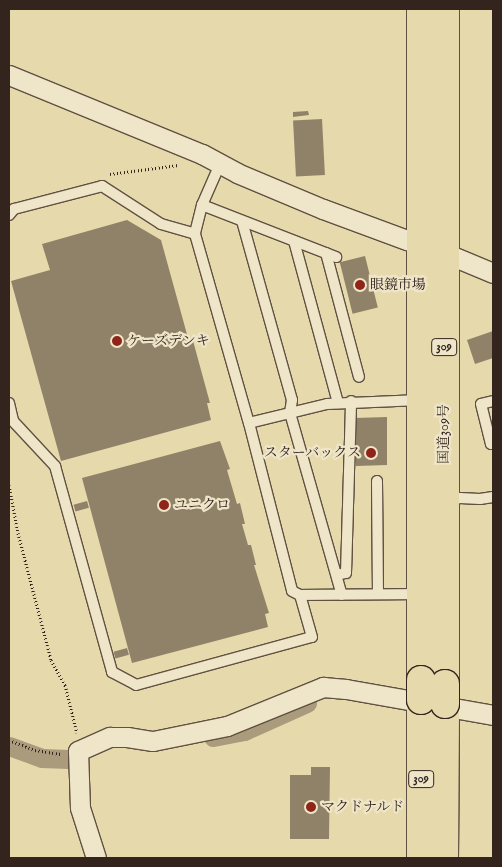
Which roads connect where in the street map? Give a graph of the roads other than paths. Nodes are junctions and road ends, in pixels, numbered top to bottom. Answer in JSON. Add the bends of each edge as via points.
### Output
{"nodes":[{"id":1,"x":421,"y":9,"type":"edge"},
{"id":2,"x":445,"y":9,"type":"edge"},
{"id":3,"x":9,"y":75,"type":"edge"},
{"id":4,"x":220,"y":164,"type":"junction"},
{"id":5,"x":202,"y":205,"type":"junction"},
{"id":6,"x":9,"y":215,"type":"edge"},
{"id":7,"x":242,"y":221,"type":"junction"},
{"id":8,"x":195,"y":234,"type":"junction"},
{"id":9,"x":294,"y":241,"type":"junction"},
{"id":10,"x":433,"y":248,"type":"junction"},
{"id":11,"x":326,"y":253,"type":"junction"},
{"id":12,"x":336,"y":257,"type":"dead end"},
{"id":13,"x":493,"y":273,"type":"edge"},
{"id":14,"x":359,"y":377,"type":"dead end"},
{"id":15,"x":421,"y":400,"type":"junction"},
{"id":16,"x":493,"y":401,"type":"edge"},
{"id":17,"x":350,"y":402,"type":"junction"},
{"id":18,"x":9,"y":403,"type":"edge"},
{"id":19,"x":338,"y":403,"type":"junction"},
{"id":20,"x":290,"y":413,"type":"junction"},
{"id":21,"x":249,"y":424,"type":"junction"},
{"id":22,"x":493,"y":443,"type":"edge"},
{"id":23,"x":377,"y":481,"type":"dead end"},
{"id":24,"x":493,"y":497,"type":"edge"},
{"id":25,"x":443,"y":502,"type":"junction"},
{"id":26,"x":337,"y":575,"type":"junction"},
{"id":27,"x":383,"y":594,"type":"junction"},
{"id":28,"x":421,"y":594,"type":"junction"},
{"id":29,"x":300,"y":595,"type":"junction"},
{"id":30,"x":342,"y":595,"type":"junction"},
{"id":31,"x":433,"y":696,"type":"junction"},
{"id":32,"x":493,"y":715,"type":"edge"},
{"id":33,"x":96,"y":858,"type":"edge"},
{"id":34,"x":421,"y":858,"type":"edge"},
{"id":35,"x":444,"y":858,"type":"edge"}],
"edges":[{"from":1,"to":10,"type":"highway","name":"国道309号","number":"309"},
{"from":2,"to":10,"type":"highway","name":"国道309号","number":"309"},
{"from":3,"to":4,"type":"street"},
{"from":4,"to":5,"type":"lane"},
{"from":4,"to":10,"type":"street","via":[[323,209]]},
{"from":5,"to":7,"type":"lane"},
{"from":5,"to":8,"type":"lane"},
{"from":6,"to":8,"type":"lane","via":[[14,209],[102,186],[161,224]]},
{"from":7,"to":9,"type":"lane"},
{"from":7,"to":20,"type":"lane","via":[[292,400]]},
{"from":8,"to":21,"type":"lane"},
{"from":9,"to":11,"type":"lane"},
{"from":9,"to":19,"type":"lane"},
{"from":10,"to":13,"type":"street"},
{"from":10,"to":15,"type":"highway","name":"国道309号","number":"309"},
{"from":10,"to":25,"type":"highway","name":"国道309号","number":"309"},
{"from":11,"to":12,"type":"lane"},
{"from":11,"to":14,"type":"lane"},
{"from":15,"to":17,"type":"lane"},
{"from":15,"to":28,"type":"highway","name":"国道309号","number":"309"},
{"from":16,"to":22,"type":"lane","via":[[481,404]]},
{"from":17,"to":19,"type":"lane"},
{"from":17,"to":26,"type":"lane","via":[[346,573]]},
{"from":18,"to":29,"type":"lane","via":[[13,421],[55,466],[112,672],[136,685],[312,637]]},
{"from":19,"to":20,"type":"lane"},
{"from":20,"to":21,"type":"lane"},
{"from":20,"to":26,"type":"lane"},
{"from":21,"to":29,"type":"lane","via":[[292,591]]},
{"from":23,"to":27,"type":"lane"},
{"from":24,"to":25,"type":"lane"},
{"from":25,"to":31,"type":"highway","name":"国道309号","number":"309"},
{"from":26,"to":30,"type":"lane"},
{"from":27,"to":28,"type":"lane"},
{"from":27,"to":30,"type":"lane"},
{"from":28,"to":31,"type":"highway","name":"国道309号","number":"309"},
{"from":29,"to":30,"type":"lane"},
{"from":31,"to":32,"type":"street"},
{"from":31,"to":33,"type":"street","via":[[323,687],[227,726],[152,741],[127,736],[110,737],[78,751],[80,808]]},
{"from":31,"to":34,"type":"highway","name":"国道309号","number":"309"},
{"from":31,"to":35,"type":"highway","name":"国道309号","number":"309"}]}
